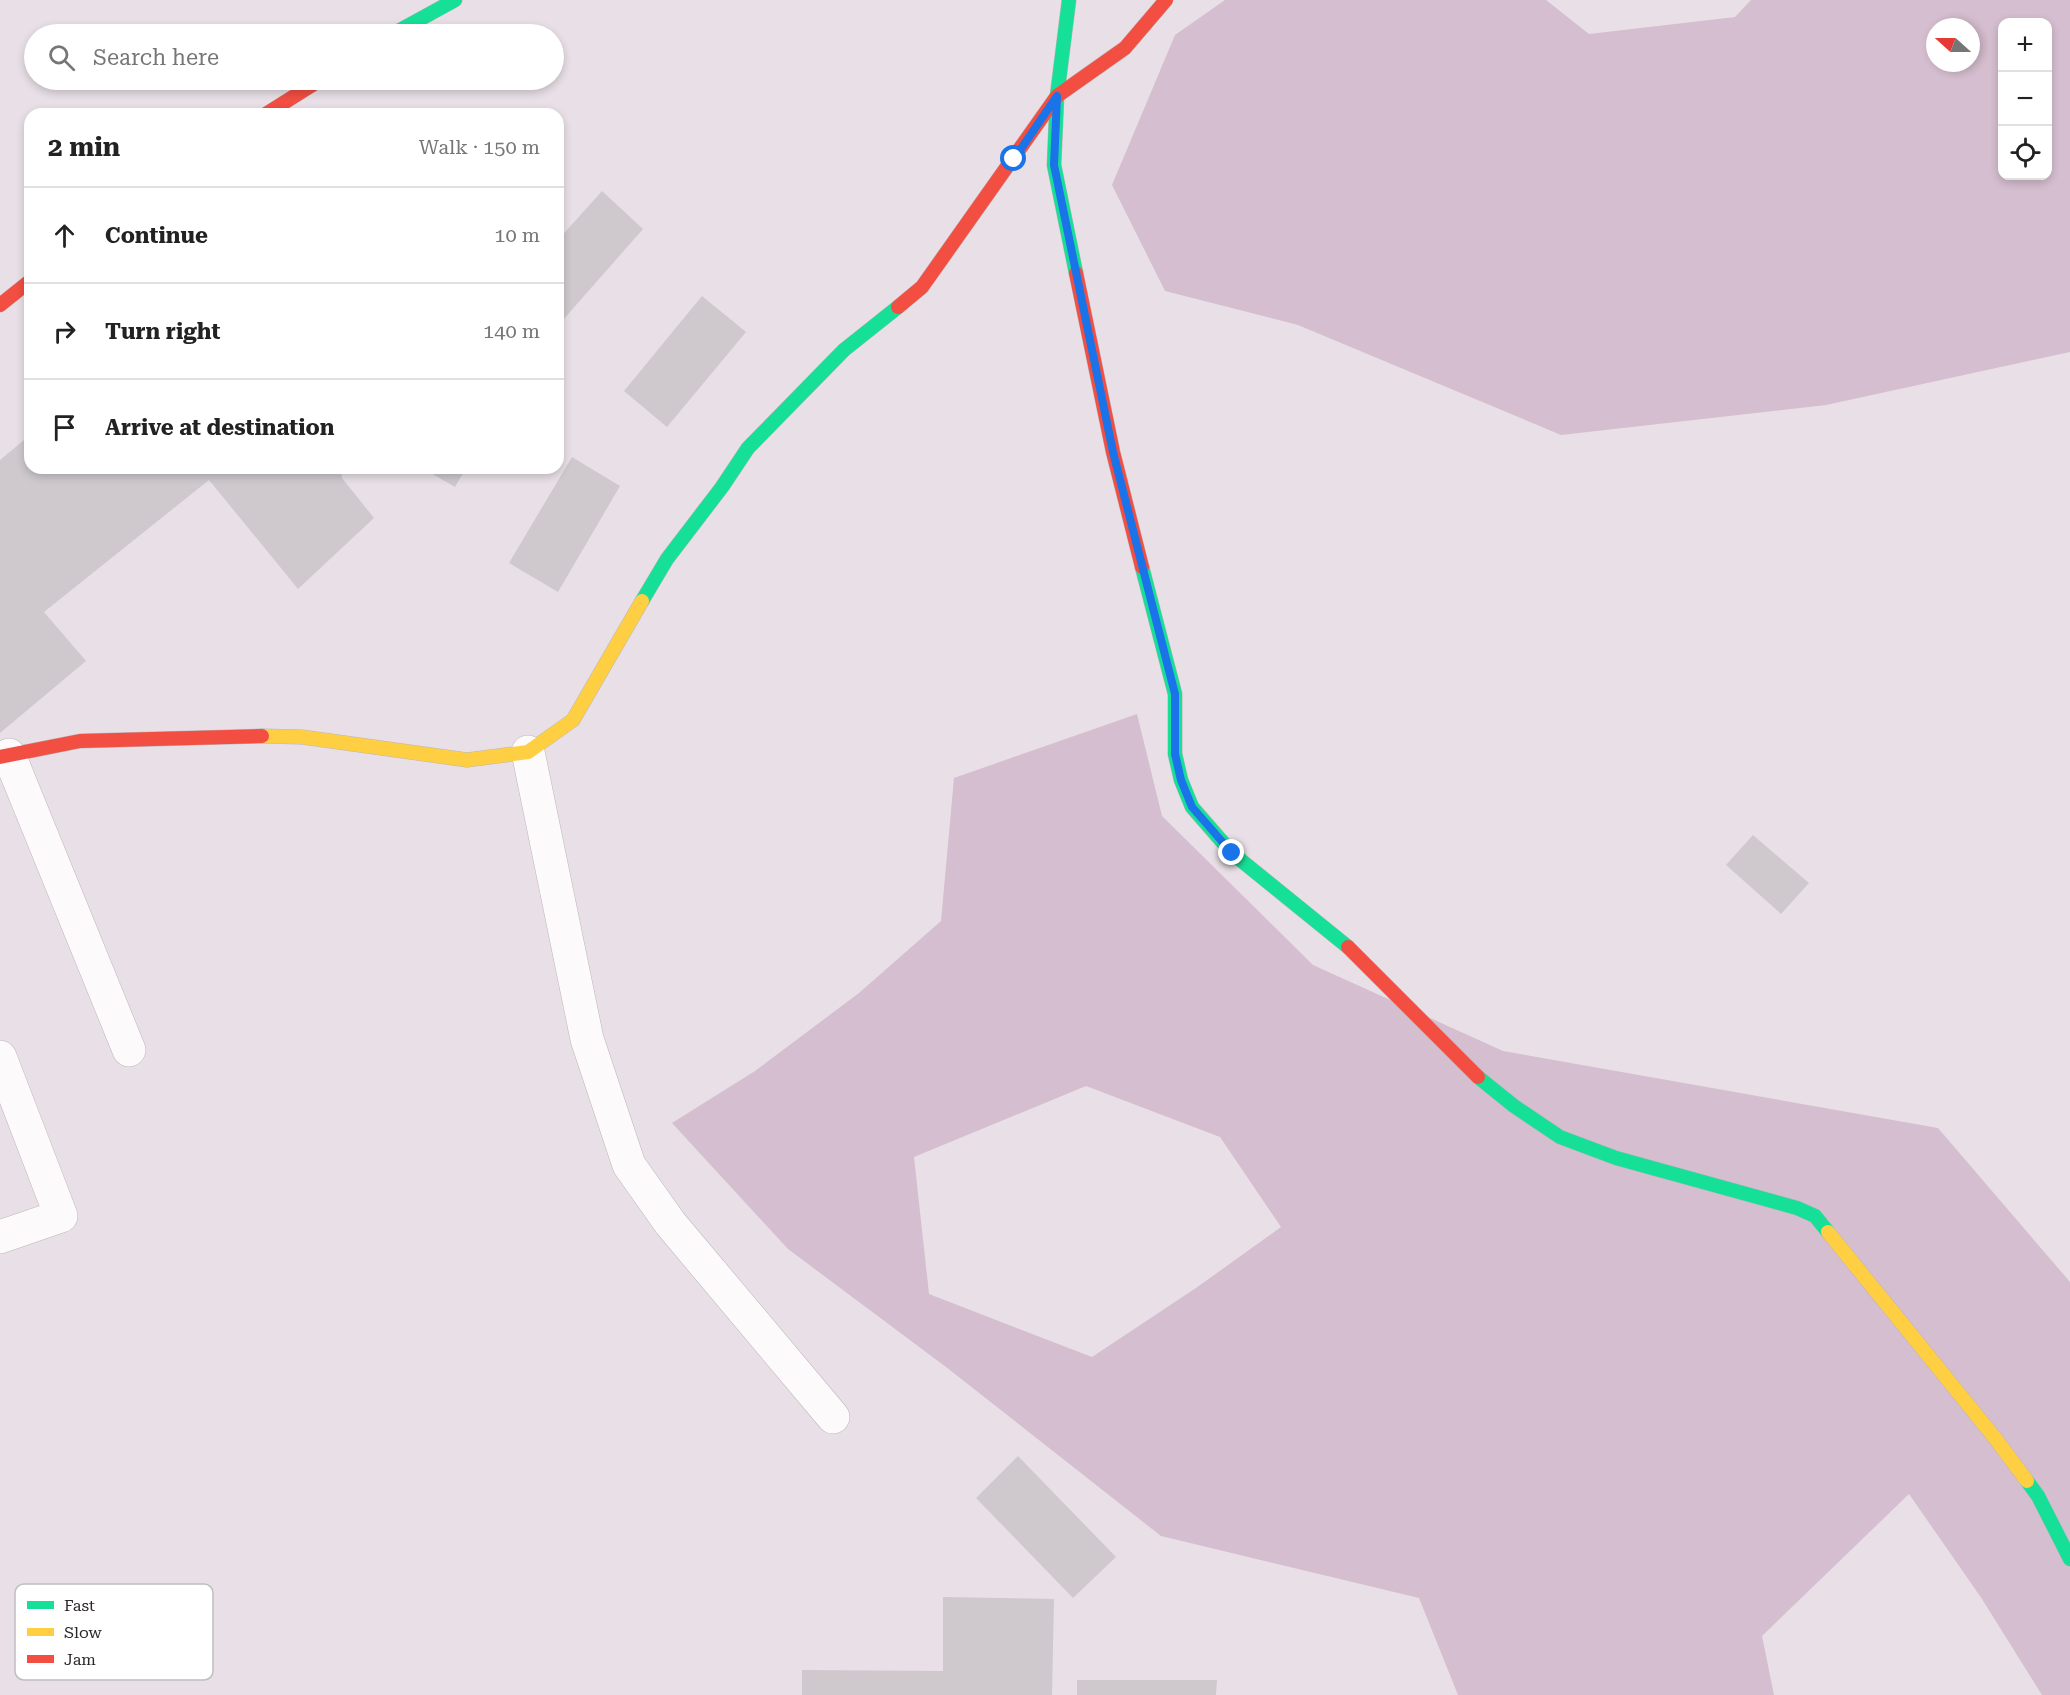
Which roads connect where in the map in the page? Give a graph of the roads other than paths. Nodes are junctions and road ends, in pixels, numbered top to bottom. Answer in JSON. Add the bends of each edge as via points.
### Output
{"nodes":[{"id":1,"x":455,"y":0,"type":"edge"},
{"id":2,"x":1069,"y":0,"type":"edge"},
{"id":3,"x":1166,"y":0,"type":"edge"},
{"id":4,"x":411,"y":24,"type":"edge"},
{"id":5,"x":304,"y":90,"type":"edge"},
{"id":6,"x":1057,"y":96,"type":"junction"},
{"id":7,"x":276,"y":108,"type":"edge"},
{"id":8,"x":24,"y":286,"type":"edge"},
{"id":9,"x":0,"y":304,"type":"edge"},
{"id":10,"x":528,"y":752,"type":"junction"},
{"id":11,"x":4,"y":756,"type":"edge"},
{"id":12,"x":129,"y":1050,"type":"dead end"},
{"id":13,"x":0,"y":1058,"type":"edge"},
{"id":14,"x":0,"y":1238,"type":"edge"},
{"id":15,"x":833,"y":1417,"type":"dead end"},
{"id":16,"x":2070,"y":1559,"type":"edge"}],
"edges":[{"from":1,"to":4,"type":"street"},
{"from":2,"to":6,"type":"street"},
{"from":3,"to":6,"type":"street","via":[[1125,48]]},
{"from":5,"to":7,"type":"street"},
{"from":6,"to":10,"type":"street","via":[[922,286],[844,350],[748,448],[667,559],[573,720]]},
{"from":6,"to":16,"type":"street","via":[[1054,165],[1113,452],[1175,694],[1175,754],[1192,807],[1232,853],[1339,938],[1468,1069],[1560,1137],[1616,1158],[1815,1216],[1995,1438],[2038,1496]]},
{"from":8,"to":9,"type":"street"},
{"from":10,"to":11,"type":"street","via":[[467,760],[302,737],[229,736],[80,741]]},
{"from":10,"to":15,"type":"street","via":[[586,1039],[629,1166],[670,1223]]},
{"from":11,"to":12,"type":"street"},
{"from":13,"to":14,"type":"street","via":[[62,1216]]}]}
